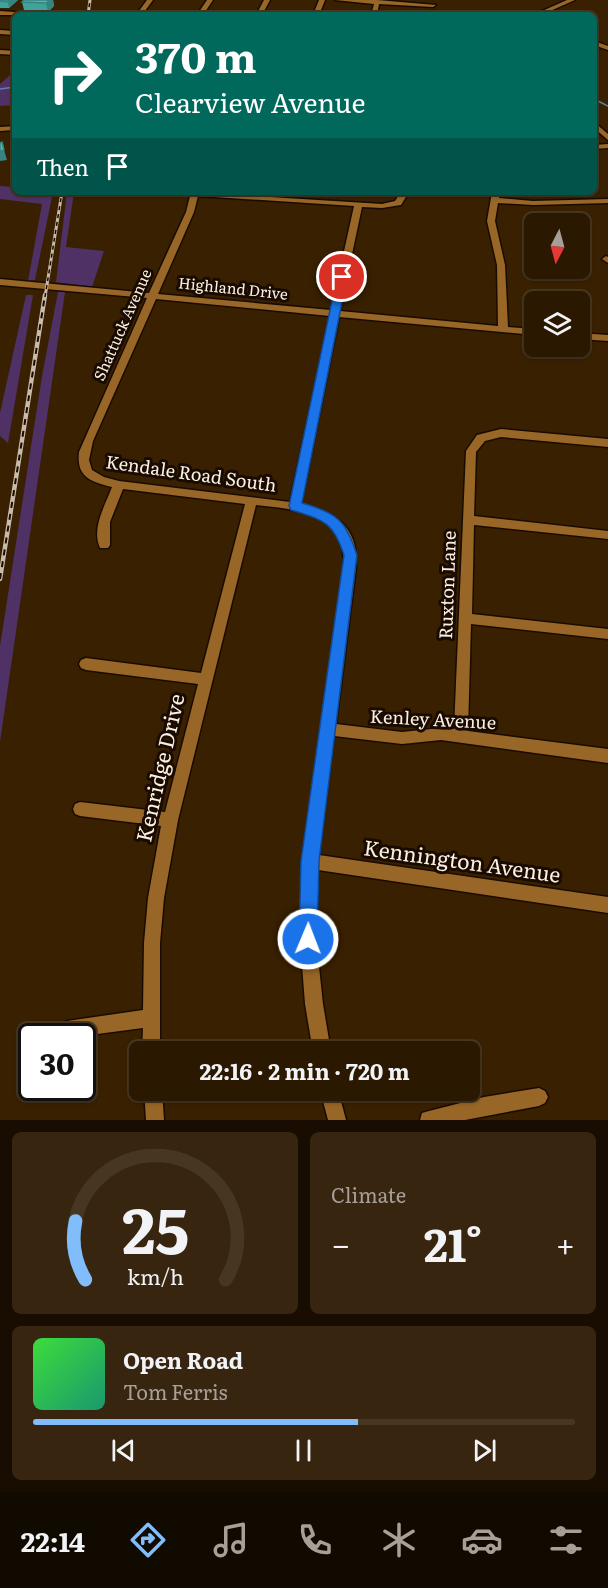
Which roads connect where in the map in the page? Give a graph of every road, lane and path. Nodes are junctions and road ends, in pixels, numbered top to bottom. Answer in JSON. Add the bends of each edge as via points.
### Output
{"nodes":[{"id":1,"x":338,"y":0,"type":"edge"},
{"id":2,"x":572,"y":0,"type":"edge"},
{"id":3,"x":377,"y":2,"type":"junction"},
{"id":4,"x":433,"y":3,"type":"edge"},
{"id":5,"x":375,"y":12,"type":"edge"},
{"id":6,"x":543,"y":12,"type":"edge"},
{"id":7,"x":597,"y":127,"type":"edge"},
{"id":8,"x":608,"y":138,"type":"edge"},
{"id":9,"x":194,"y":195,"type":"edge"},
{"id":10,"x":233,"y":195,"type":"edge"},
{"id":11,"x":404,"y":195,"type":"edge"},
{"id":12,"x":495,"y":196,"type":"edge"},
{"id":13,"x":608,"y":201,"type":"edge"},
{"id":14,"x":358,"y":205,"type":"junction"},
{"id":15,"x":0,"y":282,"type":"edge"},
{"id":16,"x":153,"y":296,"type":"junction"},
{"id":17,"x":335,"y":314,"type":"junction"},
{"id":18,"x":503,"y":329,"type":"junction"},
{"id":19,"x":524,"y":331,"type":"edge"},
{"id":20,"x":590,"y":337,"type":"edge"},
{"id":21,"x":608,"y":338,"type":"edge"},
{"id":22,"x":608,"y":442,"type":"edge"},
{"id":23,"x":86,"y":470,"type":"joint"},
{"id":24,"x":119,"y":485,"type":"junction"},
{"id":25,"x":251,"y":501,"type":"junction"},
{"id":26,"x":295,"y":506,"type":"junction"},
{"id":27,"x":469,"y":520,"type":"junction"},
{"id":28,"x":608,"y":534,"type":"edge"},
{"id":29,"x":104,"y":545,"type":"dead end"},
{"id":30,"x":465,"y":618,"type":"junction"},
{"id":31,"x":608,"y":634,"type":"edge"},
{"id":32,"x":86,"y":664,"type":"dead end"},
{"id":33,"x":205,"y":679,"type":"junction"},
{"id":34,"x":327,"y":729,"type":"junction"},
{"id":35,"x":461,"y":736,"type":"junction"},
{"id":36,"x":608,"y":756,"type":"edge"},
{"id":37,"x":80,"y":809,"type":"dead end"},
{"id":38,"x":170,"y":820,"type":"junction"},
{"id":39,"x":310,"y":861,"type":"junction"},
{"id":40,"x":608,"y":904,"type":"edge"},
{"id":41,"x":150,"y":1018,"type":"junction"},
{"id":42,"x":96,"y":1026,"type":"edge"},
{"id":43,"x":151,"y":1041,"type":"edge"},
{"id":44,"x":320,"y":1041,"type":"edge"},
{"id":45,"x":539,"y":1097,"type":"dead end"},
{"id":46,"x":154,"y":1101,"type":"edge"},
{"id":47,"x":332,"y":1101,"type":"edge"},
{"id":48,"x":155,"y":1120,"type":"edge"},
{"id":49,"x":337,"y":1120,"type":"edge"},
{"id":50,"x":429,"y":1120,"type":"edge"}],
"edges":[{"from":1,"to":3,"type":"street"},
{"from":2,"to":6,"type":"street"},
{"from":3,"to":4,"type":"street"},
{"from":3,"to":5,"type":"street"},
{"from":7,"to":8,"type":"street"},
{"from":9,"to":16,"type":"street","name":"Shattuck Avenue"},
{"from":10,"to":14,"type":"street"},
{"from":11,"to":14,"type":"street","via":[[394,204]]},
{"from":12,"to":13,"type":"street","via":[[533,203]]},
{"from":12,"to":18,"type":"street","via":[[491,222],[501,265]]},
{"from":14,"to":17,"type":"street"},
{"from":15,"to":16,"type":"street","name":"Highland Drive"},
{"from":16,"to":17,"type":"street","name":"Highland Drive"},
{"from":16,"to":23,"type":"street","name":"Shattuck Avenue","via":[[82,456]]},
{"from":17,"to":18,"type":"street","name":"Highland Drive"},
{"from":17,"to":26,"type":"street"},
{"from":18,"to":19,"type":"street","name":"Highland Drive"},
{"from":20,"to":21,"type":"street"},
{"from":22,"to":27,"type":"street","name":"Ruxton Lane","via":[[501,433],[481,438],[470,456]]},
{"from":23,"to":24,"type":"street","name":"Kendale Road South","via":[[99,481]]},
{"from":24,"to":25,"type":"street","name":"Kendale Road South"},
{"from":24,"to":29,"type":"street","via":[[104,522]]},
{"from":25,"to":26,"type":"street","name":"Kendale Road South"},
{"from":25,"to":33,"type":"street","name":"Kenridge Drive"},
{"from":26,"to":34,"type":"street","name":"Kendale Road South","via":[[317,512],[335,523],[344,533],[350,555]]},
{"from":27,"to":28,"type":"street"},
{"from":27,"to":30,"type":"street","name":"Ruxton Lane"},
{"from":30,"to":31,"type":"street"},
{"from":30,"to":35,"type":"street","name":"Ruxton Lane"},
{"from":32,"to":33,"type":"street"},
{"from":33,"to":38,"type":"street","name":"Kenridge Drive"},
{"from":34,"to":35,"type":"street","name":"Kenley Avenue","via":[[402,738]]},
{"from":34,"to":39,"type":"street","name":"Kendale Road South"},
{"from":35,"to":36,"type":"street","name":"Kenley Avenue"},
{"from":37,"to":38,"type":"street"},
{"from":38,"to":41,"type":"street","name":"Kenridge Drive","via":[[156,898]]},
{"from":39,"to":40,"type":"street","name":"Kennington Avenue"},
{"from":39,"to":44,"type":"street","name":"Kendale Road South","via":[[308,939]]},
{"from":41,"to":42,"type":"street"},
{"from":41,"to":43,"type":"street","name":"Kenridge Drive"},
{"from":45,"to":50,"type":"street"},
{"from":46,"to":48,"type":"street"},
{"from":47,"to":49,"type":"street"}]}
